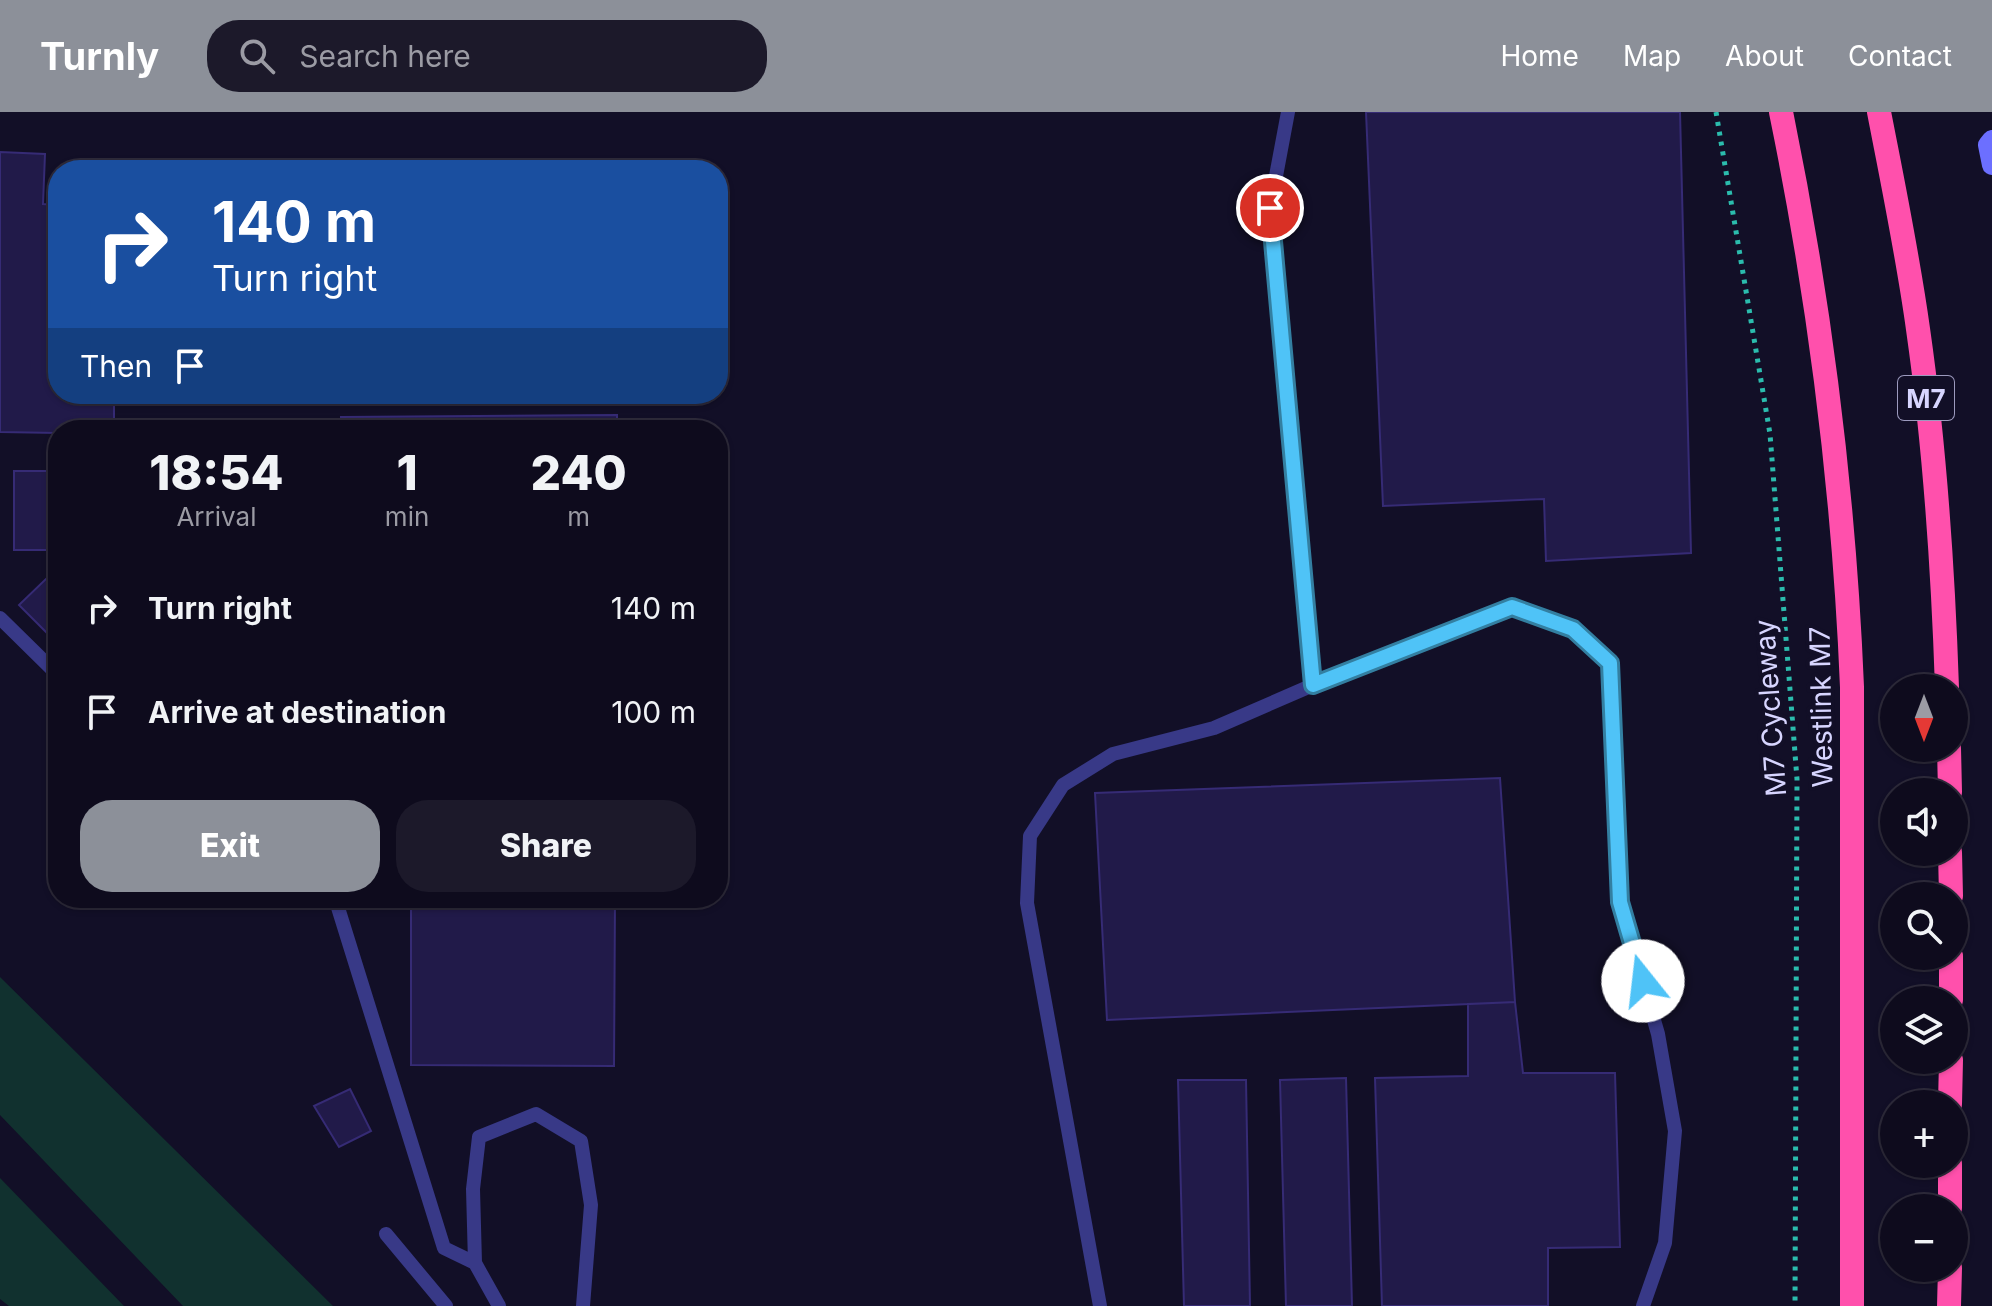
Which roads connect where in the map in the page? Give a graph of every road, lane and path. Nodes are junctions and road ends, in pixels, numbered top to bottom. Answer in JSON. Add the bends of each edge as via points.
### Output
{"nodes":[{"id":1,"x":1288,"y":112,"type":"edge"},
{"id":2,"x":1716,"y":112,"type":"edge"},
{"id":3,"x":1781,"y":112,"type":"edge"},
{"id":4,"x":1879,"y":112,"type":"edge"},
{"id":5,"x":1992,"y":140,"type":"edge"},
{"id":6,"x":1992,"y":165,"type":"edge"},
{"id":7,"x":0,"y":618,"type":"edge"},
{"id":8,"x":48,"y":665,"type":"edge"},
{"id":9,"x":1947,"y":674,"type":"edge"},
{"id":10,"x":1313,"y":685,"type":"junction"},
{"id":11,"x":338,"y":908,"type":"edge"},
{"id":12,"x":386,"y":1234,"type":"dead end"},
{"id":13,"x":475,"y":1263,"type":"junction"},
{"id":14,"x":1950,"y":1282,"type":"edge"},
{"id":15,"x":446,"y":1306,"type":"edge"},
{"id":16,"x":499,"y":1306,"type":"edge"},
{"id":17,"x":583,"y":1306,"type":"edge"},
{"id":18,"x":1100,"y":1306,"type":"edge"},
{"id":19,"x":1643,"y":1306,"type":"edge"},
{"id":20,"x":1795,"y":1306,"type":"edge"},
{"id":21,"x":1852,"y":1306,"type":"edge"},
{"id":22,"x":1949,"y":1306,"type":"edge"}],
"edges":[{"from":1,"to":10,"type":"lane","via":[[1270,208]]},
{"from":2,"to":20,"type":"path","name":"M7 Cycleway","via":[[1770,434],[1797,779]]},
{"from":3,"to":21,"type":"highway","name":"Westlink M7","via":[[1816,302],[1849,614]]},
{"from":4,"to":9,"type":"highway","number":"M7","via":[[1920,343],[1936,489]]},
{"from":5,"to":6,"type":"main road"},
{"from":7,"to":8,"type":"lane"},
{"from":10,"to":18,"type":"lane","via":[[1214,728],[1113,754],[1063,785],[1030,836],[1027,903]]},
{"from":10,"to":19,"type":"lane","via":[[1512,607],[1573,629],[1610,663],[1620,902],[1658,1034],[1675,1131],[1665,1243]]},
{"from":11,"to":13,"type":"lane","via":[[444,1248]]},
{"from":12,"to":15,"type":"lane"},
{"from":13,"to":16,"type":"lane"},
{"from":13,"to":17,"type":"lane","via":[[473,1189],[479,1137],[536,1114],[581,1141],[591,1205]]},
{"from":14,"to":22,"type":"highway"}]}
